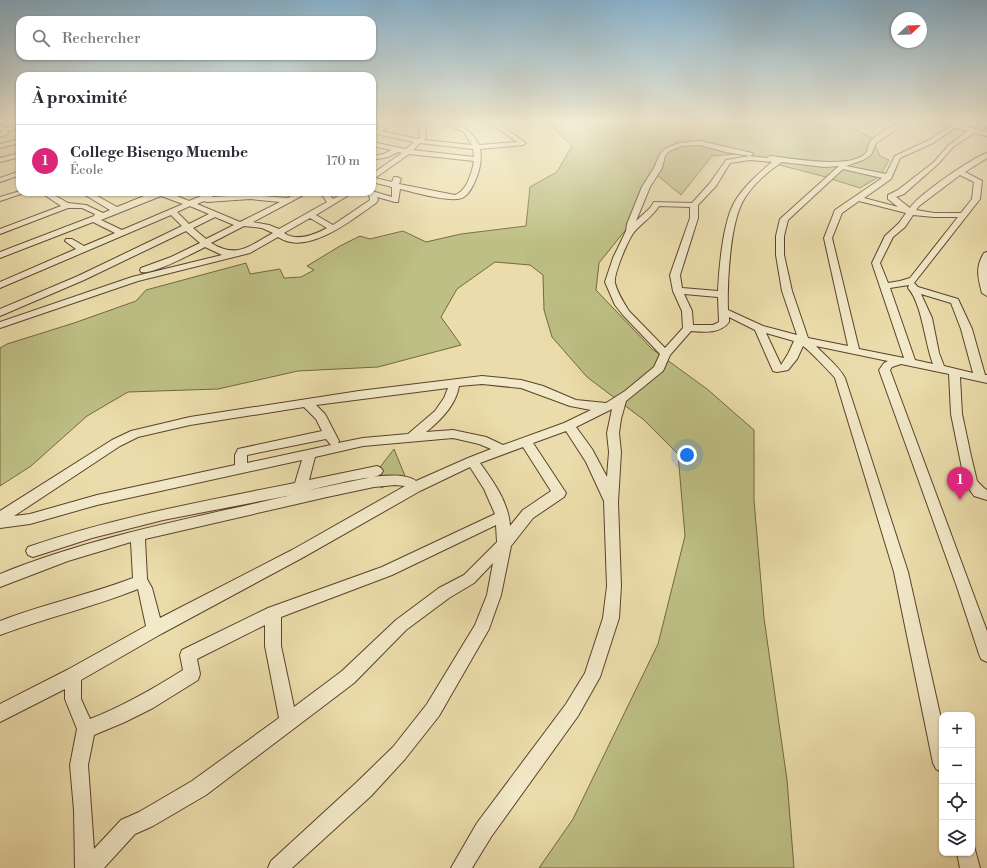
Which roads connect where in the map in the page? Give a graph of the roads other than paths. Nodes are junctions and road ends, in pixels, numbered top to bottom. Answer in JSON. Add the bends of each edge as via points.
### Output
{"nodes":[{"id":1,"x":395,"y":161,"type":"edge"},
{"id":2,"x":478,"y":161,"type":"edge"},
{"id":3,"x":660,"y":161,"type":"edge"},
{"id":4,"x":728,"y":161,"type":"edge"},
{"id":5,"x":774,"y":161,"type":"edge"},
{"id":6,"x":779,"y":161,"type":"junction"},
{"id":7,"x":856,"y":161,"type":"edge"},
{"id":8,"x":895,"y":161,"type":"edge"},
{"id":9,"x":938,"y":161,"type":"edge"},
{"id":10,"x":979,"y":161,"type":"edge"},
{"id":11,"x":843,"y":165,"type":"junction"},
{"id":12,"x":385,"y":168,"type":"junction"},
{"id":13,"x":960,"y":173,"type":"junction"},
{"id":14,"x":16,"y":174,"type":"edge"},
{"id":15,"x":376,"y":175,"type":"edge"},
{"id":16,"x":888,"y":177,"type":"junction"},
{"id":17,"x":376,"y":179,"type":"edge"},
{"id":18,"x":0,"y":180,"type":"edge"},
{"id":19,"x":396,"y":182,"type":"junction"},
{"id":20,"x":16,"y":194,"type":"edge"},
{"id":21,"x":376,"y":195,"type":"edge"},
{"id":22,"x":50,"y":196,"type":"edge"},
{"id":23,"x":91,"y":196,"type":"edge"},
{"id":24,"x":151,"y":196,"type":"edge"},
{"id":25,"x":175,"y":196,"type":"edge"},
{"id":26,"x":209,"y":196,"type":"edge"},
{"id":27,"x":260,"y":196,"type":"edge"},
{"id":28,"x":298,"y":196,"type":"edge"},
{"id":29,"x":327,"y":196,"type":"edge"},
{"id":30,"x":343,"y":196,"type":"edge"},
{"id":31,"x":372,"y":196,"type":"edge"},
{"id":32,"x":856,"y":198,"type":"junction"},
{"id":33,"x":0,"y":199,"type":"edge"},
{"id":34,"x":976,"y":199,"type":"junction"},
{"id":35,"x":290,"y":200,"type":"junction"},
{"id":36,"x":196,"y":202,"type":"junction"},
{"id":37,"x":985,"y":202,"type":"dead end"},
{"id":38,"x":332,"y":203,"type":"junction"},
{"id":39,"x":282,"y":204,"type":"junction"},
{"id":40,"x":694,"y":205,"type":"junction"},
{"id":41,"x":66,"y":206,"type":"junction"},
{"id":42,"x":116,"y":210,"type":"junction"},
{"id":43,"x":173,"y":212,"type":"junction"},
{"id":44,"x":910,"y":212,"type":"junction"},
{"id":45,"x":215,"y":214,"type":"junction"},
{"id":46,"x":310,"y":215,"type":"junction"},
{"id":47,"x":963,"y":215,"type":"junction"},
{"id":48,"x":95,"y":219,"type":"junction"},
{"id":49,"x":242,"y":224,"type":"junction"},
{"id":50,"x":188,"y":227,"type":"junction"},
{"id":51,"x":332,"y":228,"type":"junction"},
{"id":52,"x":630,"y":231,"type":"junction"},
{"id":53,"x":0,"y":232,"type":"edge"},
{"id":54,"x":123,"y":233,"type":"junction"},
{"id":55,"x":279,"y":233,"type":"junction"},
{"id":56,"x":69,"y":242,"type":"dead end"},
{"id":57,"x":206,"y":243,"type":"junction"},
{"id":58,"x":84,"y":250,"type":"junction"},
{"id":59,"x":236,"y":254,"type":"junction"},
{"id":60,"x":0,"y":255,"type":"edge"},
{"id":61,"x":987,"y":256,"type":"edge"},
{"id":62,"x":135,"y":279,"type":"junction"},
{"id":63,"x":984,"y":280,"type":"edge"},
{"id":64,"x":913,"y":284,"type":"junction"},
{"id":65,"x":0,"y":285,"type":"edge"},
{"id":66,"x":885,"y":286,"type":"junction"},
{"id":67,"x":678,"y":291,"type":"junction"},
{"id":68,"x":721,"y":294,"type":"junction"},
{"id":69,"x":987,"y":294,"type":"edge"},
{"id":70,"x":723,"y":311,"type":"junction"},
{"id":71,"x":0,"y":313,"type":"edge"},
{"id":72,"x":0,"y":325,"type":"edge"},
{"id":73,"x":688,"y":328,"type":"junction"},
{"id":74,"x":759,"y":328,"type":"junction"},
{"id":75,"x":801,"y":340,"type":"junction"},
{"id":76,"x":855,"y":352,"type":"junction"},
{"id":77,"x":665,"y":354,"type":"junction"},
{"id":78,"x":905,"y":362,"type":"junction"},
{"id":79,"x":940,"y":369,"type":"junction"},
{"id":80,"x":955,"y":373,"type":"junction"},
{"id":81,"x":983,"y":378,"type":"edge"},
{"id":82,"x":454,"y":383,"type":"junction"},
{"id":83,"x":616,"y":402,"type":"junction"},
{"id":84,"x":306,"y":403,"type":"junction"},
{"id":85,"x":568,"y":426,"type":"junction"},
{"id":86,"x":330,"y":434,"type":"junction"},
{"id":87,"x":412,"y":437,"type":"junction"},
{"id":88,"x":526,"y":442,"type":"junction"},
{"id":89,"x":335,"y":448,"type":"junction"},
{"id":90,"x":503,"y":450,"type":"junction"},
{"id":91,"x":310,"y":454,"type":"junction"},
{"id":92,"x":472,"y":461,"type":"junction"},
{"id":93,"x":241,"y":469,"type":"junction"},
{"id":94,"x":377,"y":471,"type":"dead end"},
{"id":95,"x":415,"y":487,"type":"junction"},
{"id":96,"x":298,"y":493,"type":"junction"},
{"id":97,"x":987,"y":495,"type":"edge"},
{"id":98,"x":611,"y":502,"type":"junction"},
{"id":99,"x":503,"y":516,"type":"junction"},
{"id":100,"x":0,"y":518,"type":"edge"},
{"id":101,"x":0,"y":524,"type":"edge"},
{"id":102,"x":138,"y":536,"type":"junction"},
{"id":103,"x":504,"y":544,"type":"junction"},
{"id":104,"x":33,"y":551,"type":"dead end"},
{"id":105,"x":0,"y":581,"type":"edge"},
{"id":106,"x":140,"y":582,"type":"junction"},
{"id":107,"x":273,"y":613,"type":"junction"},
{"id":108,"x":0,"y":628,"type":"edge"},
{"id":109,"x":155,"y":629,"type":"junction"},
{"id":110,"x":987,"y":654,"type":"edge"},
{"id":111,"x":72,"y":676,"type":"junction"},
{"id":112,"x":0,"y":713,"type":"edge"},
{"id":113,"x":288,"y":721,"type":"junction"},
{"id":114,"x":86,"y":729,"type":"junction"},
{"id":115,"x":939,"y":749,"type":"edge"},
{"id":116,"x":968,"y":856,"type":"edge"},
{"id":117,"x":85,"y":868,"type":"edge"},
{"id":118,"x":90,"y":868,"type":"edge"},
{"id":119,"x":278,"y":868,"type":"edge"},
{"id":120,"x":461,"y":868,"type":"edge"},
{"id":121,"x":970,"y":868,"type":"edge"}],
"edges":[{"from":1,"to":12,"type":"street"},
{"from":2,"to":19,"type":"street","via":[[473,178],[460,196],[430,193]]},
{"from":3,"to":52,"type":"street","via":[[649,181]]},
{"from":4,"to":40,"type":"street","via":[[713,184]]},
{"from":5,"to":6,"type":"street"},
{"from":6,"to":11,"type":"street"},
{"from":6,"to":68,"type":"street","via":[[755,181],[735,208]]},
{"from":7,"to":11,"type":"street"},
{"from":8,"to":16,"type":"street"},
{"from":9,"to":44,"type":"street","via":[[901,192],[891,197]]},
{"from":10,"to":13,"type":"street"},
{"from":11,"to":16,"type":"street"},
{"from":11,"to":75,"type":"street","via":[[784,218],[780,236],[780,255]]},
{"from":12,"to":15,"type":"street"},
{"from":12,"to":19,"type":"street"},
{"from":13,"to":34,"type":"street","via":[[978,181]]},
{"from":13,"to":44,"type":"street","via":[[931,192]]},
{"from":14,"to":18,"type":"street"},
{"from":16,"to":32,"type":"street"},
{"from":17,"to":19,"type":"street"},
{"from":19,"to":21,"type":"street","via":[[395,200]]},
{"from":20,"to":33,"type":"street"},
{"from":22,"to":41,"type":"street"},
{"from":23,"to":42,"type":"street"},
{"from":24,"to":42,"type":"street"},
{"from":25,"to":36,"type":"street"},
{"from":26,"to":36,"type":"street"},
{"from":27,"to":35,"type":"street"},
{"from":27,"to":36,"type":"street"},
{"from":27,"to":39,"type":"street"},
{"from":28,"to":35,"type":"street"},
{"from":29,"to":38,"type":"street"},
{"from":30,"to":38,"type":"street"},
{"from":31,"to":51,"type":"street","via":[[373,201]]},
{"from":32,"to":44,"type":"street"},
{"from":32,"to":76,"type":"street","via":[[838,212],[828,238]]},
{"from":34,"to":37,"type":"street"},
{"from":34,"to":47,"type":"street"},
{"from":35,"to":39,"type":"street"},
{"from":36,"to":43,"type":"street"},
{"from":36,"to":45,"type":"street"},
{"from":38,"to":46,"type":"street"},
{"from":39,"to":49,"type":"street"},
{"from":40,"to":52,"type":"street","via":[[657,204]]},
{"from":40,"to":67,"type":"street","via":[[694,218],[675,275]]},
{"from":41,"to":48,"type":"street","via":[[85,206],[98,212]]},
{"from":41,"to":53,"type":"street"},
{"from":42,"to":48,"type":"street"},
{"from":43,"to":50,"type":"street"},
{"from":43,"to":54,"type":"street"},
{"from":44,"to":47,"type":"street"},
{"from":44,"to":66,"type":"street","via":[[902,225],[889,236],[876,263]]},
{"from":45,"to":49,"type":"street"},
{"from":45,"to":50,"type":"street"},
{"from":46,"to":51,"type":"street"},
{"from":46,"to":55,"type":"street"},
{"from":47,"to":64,"type":"street"},
{"from":48,"to":54,"type":"street"},
{"from":48,"to":60,"type":"street"},
{"from":49,"to":55,"type":"street","via":[[262,226]]},
{"from":49,"to":57,"type":"street"},
{"from":50,"to":57,"type":"street"},
{"from":50,"to":71,"type":"street"},
{"from":51,"to":55,"type":"street","via":[[315,238],[301,240],[290,239]]},
{"from":52,"to":77,"type":"street","via":[[617,258],[611,286],[626,313]]},
{"from":54,"to":58,"type":"street"},
{"from":55,"to":59,"type":"street","via":[[247,251]]},
{"from":56,"to":58,"type":"street"},
{"from":57,"to":59,"type":"street","via":[[222,252]]},
{"from":57,"to":62,"type":"street","via":[[135,274]]},
{"from":58,"to":65,"type":"street"},
{"from":59,"to":62,"type":"street"},
{"from":61,"to":63,"type":"street","via":[[983,261]]},
{"from":62,"to":72,"type":"street"},
{"from":63,"to":69,"type":"street"},
{"from":64,"to":66,"type":"street"},
{"from":64,"to":79,"type":"street","via":[[926,318]]},
{"from":64,"to":81,"type":"street","via":[[955,301],[961,310]]},
{"from":66,"to":78,"type":"street"},
{"from":67,"to":68,"type":"street"},
{"from":67,"to":73,"type":"street","via":[[687,312]]},
{"from":68,"to":70,"type":"street"},
{"from":70,"to":73,"type":"street","via":[[724,322],[721,326]]},
{"from":70,"to":74,"type":"street"},
{"from":73,"to":77,"type":"street"},
{"from":74,"to":75,"type":"street"},
{"from":74,"to":75,"type":"street","via":[[777,369],[787,366]]},
{"from":75,"to":76,"type":"street"},
{"from":75,"to":115,"type":"street","via":[[834,368],[841,383],[901,572]]},
{"from":76,"to":78,"type":"street"},
{"from":77,"to":83,"type":"street","via":[[659,369]]},
{"from":78,"to":79,"type":"street"},
{"from":78,"to":110,"type":"street","via":[[888,365],[884,370]]},
{"from":79,"to":80,"type":"street"},
{"from":80,"to":81,"type":"street"},
{"from":80,"to":97,"type":"street","via":[[956,405],[971,483],[979,492]]},
{"from":82,"to":83,"type":"street","via":[[482,380],[521,384],[589,406]]},
{"from":82,"to":84,"type":"street"},
{"from":82,"to":87,"type":"street","via":[[452,394],[441,410]]},
{"from":83,"to":85,"type":"street"},
{"from":83,"to":98,"type":"street"},
{"from":84,"to":86,"type":"street","via":[[321,417]]},
{"from":84,"to":100,"type":"street","via":[[190,421],[136,434],[109,447]]},
{"from":85,"to":88,"type":"street"},
{"from":85,"to":98,"type":"street","via":[[595,464]]},
{"from":86,"to":89,"type":"street"},
{"from":86,"to":93,"type":"street","via":[[242,452]]},
{"from":87,"to":89,"type":"street"},
{"from":87,"to":90,"type":"street","via":[[453,434],[482,440]]},
{"from":88,"to":90,"type":"street"},
{"from":88,"to":103,"type":"street","via":[[559,494],[528,514]]},
{"from":89,"to":91,"type":"street"},
{"from":90,"to":92,"type":"street"},
{"from":91,"to":93,"type":"street"},
{"from":91,"to":96,"type":"street"},
{"from":92,"to":95,"type":"street"},
{"from":92,"to":99,"type":"street","via":[[490,487]]},
{"from":93,"to":101,"type":"street"},
{"from":94,"to":96,"type":"street"},
{"from":95,"to":96,"type":"street","via":[[404,480]]},
{"from":95,"to":109,"type":"street","via":[[297,554]]},
{"from":96,"to":102,"type":"street"},
{"from":96,"to":104,"type":"street","via":[[163,515],[92,532]]},
{"from":98,"to":120,"type":"street","via":[[614,586],[611,618],[592,677],[572,710],[484,830]]},
{"from":99,"to":103,"type":"street"},
{"from":99,"to":107,"type":"street","via":[[387,570]]},
{"from":102,"to":105,"type":"street","via":[[44,563]]},
{"from":102,"to":106,"type":"street"},
{"from":103,"to":113,"type":"street","via":[[469,579],[444,593],[401,625],[348,678]]},
{"from":103,"to":119,"type":"street","via":[[494,595],[481,629],[433,710],[399,753],[364,790]]},
{"from":106,"to":108,"type":"street"},
{"from":106,"to":109,"type":"street","via":[[145,588]]},
{"from":107,"to":113,"type":"street","via":[[273,646]]},
{"from":107,"to":114,"type":"street","via":[[188,655],[192,674],[161,694]]},
{"from":109,"to":111,"type":"street"},
{"from":111,"to":112,"type":"street"},
{"from":111,"to":114,"type":"street","via":[[73,699]]},
{"from":113,"to":118,"type":"street","via":[[199,788],[128,827]]},
{"from":114,"to":117,"type":"street","via":[[79,765]]},
{"from":116,"to":121,"type":"street"}]}
